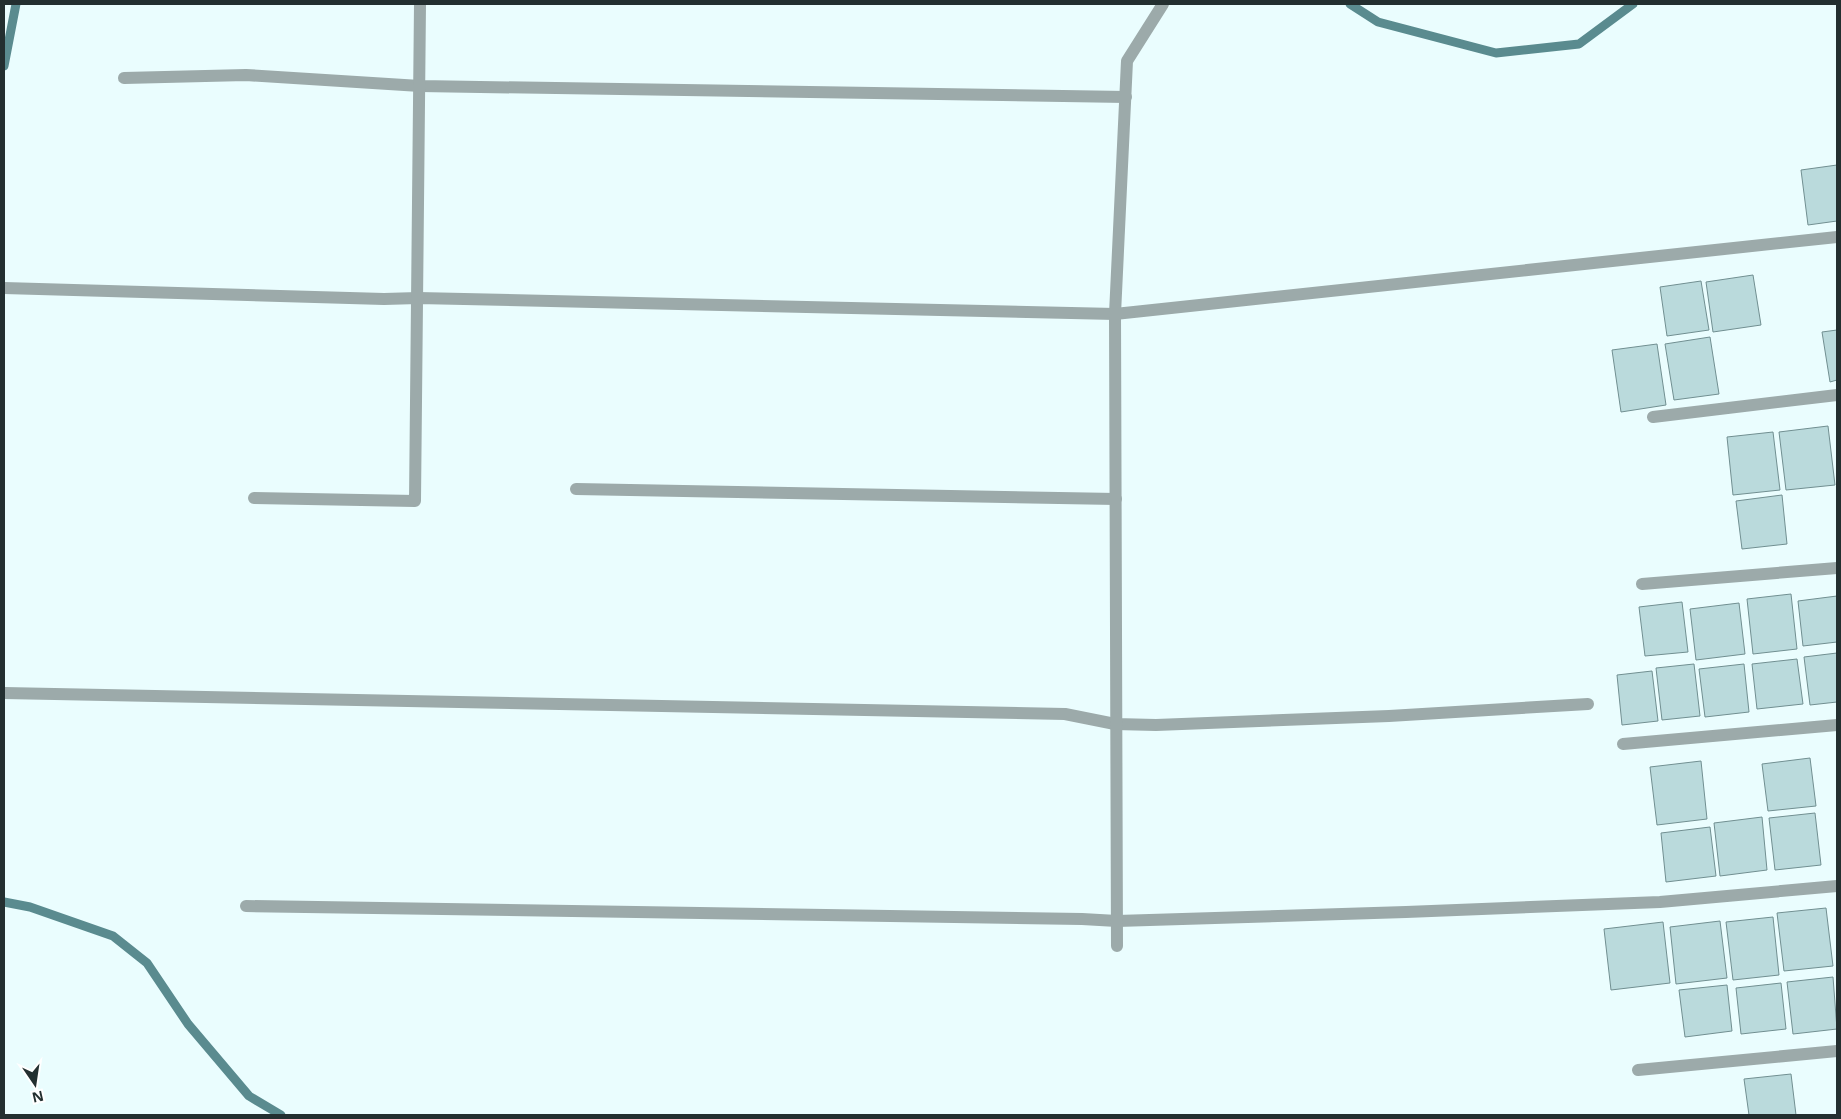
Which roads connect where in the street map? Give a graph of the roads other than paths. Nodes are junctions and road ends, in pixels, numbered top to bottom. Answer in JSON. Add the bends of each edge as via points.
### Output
{"nodes":[{"id":1,"x":420,"y":4,"type":"edge"},
{"id":2,"x":1162,"y":4,"type":"edge"},
{"id":3,"x":124,"y":78,"type":"dead end"},
{"id":4,"x":420,"y":86,"type":"junction"},
{"id":5,"x":1126,"y":97,"type":"junction"},
{"id":6,"x":1837,"y":237,"type":"edge"},
{"id":7,"x":4,"y":288,"type":"edge"},
{"id":8,"x":418,"y":298,"type":"junction"},
{"id":9,"x":1114,"y":314,"type":"junction"},
{"id":10,"x":1837,"y":395,"type":"edge"},
{"id":11,"x":1653,"y":417,"type":"dead end"},
{"id":12,"x":576,"y":488,"type":"dead end"},
{"id":13,"x":254,"y":498,"type":"dead end"},
{"id":14,"x":1116,"y":499,"type":"junction"},
{"id":15,"x":1837,"y":568,"type":"edge"},
{"id":16,"x":1642,"y":584,"type":"dead end"},
{"id":17,"x":4,"y":693,"type":"edge"},
{"id":18,"x":1588,"y":704,"type":"dead end"},
{"id":19,"x":1115,"y":724,"type":"junction"},
{"id":20,"x":1837,"y":724,"type":"edge"},
{"id":21,"x":1624,"y":744,"type":"dead end"},
{"id":22,"x":1837,"y":886,"type":"edge"},
{"id":23,"x":246,"y":906,"type":"dead end"},
{"id":24,"x":1117,"y":921,"type":"junction"},
{"id":25,"x":1117,"y":946,"type":"dead end"},
{"id":26,"x":1837,"y":1051,"type":"edge"},
{"id":27,"x":1638,"y":1070,"type":"dead end"}],
"edges":[{"from":1,"to":4,"type":"street"},
{"from":2,"to":5,"type":"street","via":[[1127,61]]},
{"from":3,"to":4,"type":"street","via":[[246,75]]},
{"from":4,"to":5,"type":"street"},
{"from":4,"to":8,"type":"street"},
{"from":5,"to":9,"type":"street"},
{"from":6,"to":9,"type":"street"},
{"from":7,"to":8,"type":"street"},
{"from":8,"to":9,"type":"street"},
{"from":8,"to":13,"type":"street","via":[[415,501]]},
{"from":9,"to":14,"type":"street"},
{"from":10,"to":11,"type":"street"},
{"from":12,"to":14,"type":"street"},
{"from":14,"to":19,"type":"street"},
{"from":15,"to":16,"type":"street"},
{"from":17,"to":19,"type":"street","via":[[1065,714]]},
{"from":18,"to":19,"type":"street","via":[[1389,716]]},
{"from":19,"to":24,"type":"street"},
{"from":20,"to":21,"type":"street"},
{"from":22,"to":24,"type":"street","via":[[1660,902]]},
{"from":23,"to":24,"type":"street"},
{"from":24,"to":25,"type":"street"},
{"from":26,"to":27,"type":"street"}]}
